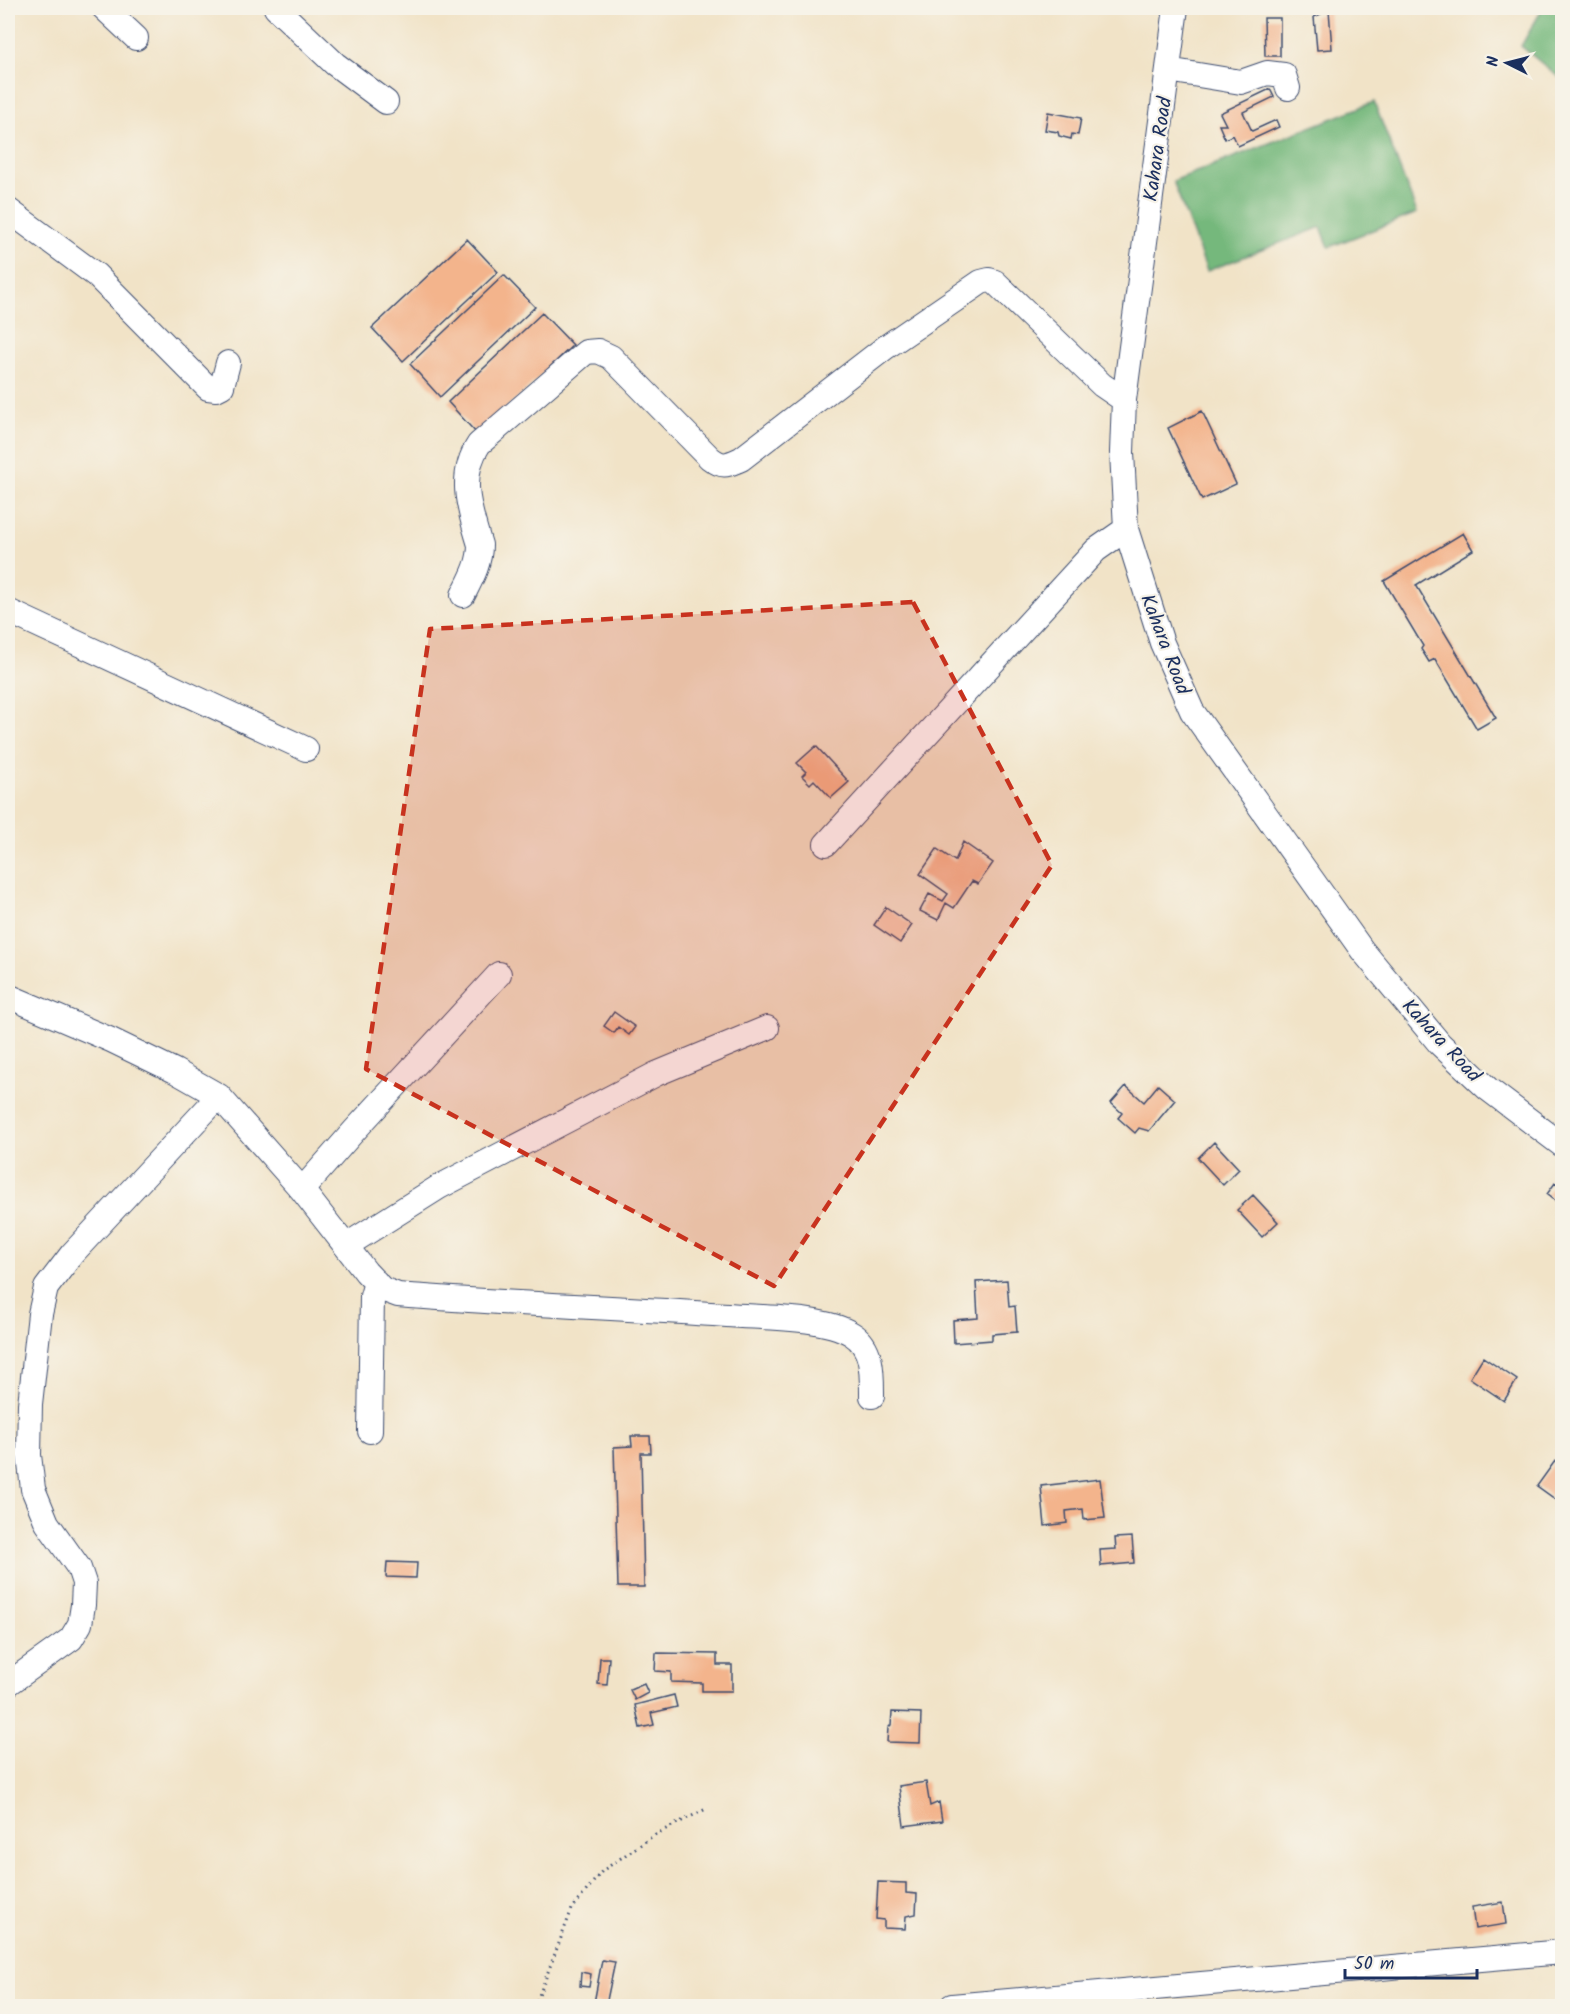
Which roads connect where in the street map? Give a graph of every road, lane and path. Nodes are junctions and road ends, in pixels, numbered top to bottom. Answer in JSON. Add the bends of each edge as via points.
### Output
{"nodes":[{"id":1,"x":104,"y":8,"type":"edge"},
{"id":2,"x":276,"y":8,"type":"edge"},
{"id":3,"x":1176,"y":8,"type":"edge"},
{"id":4,"x":136,"y":38,"type":"dead end"},
{"id":5,"x":1168,"y":70,"type":"junction"},
{"id":6,"x":1288,"y":88,"type":"dead end"},
{"id":7,"x":386,"y":102,"type":"dead end"},
{"id":8,"x":8,"y":210,"type":"edge"},
{"id":9,"x":228,"y":363,"type":"dead end"},
{"id":10,"x":1124,"y":400,"type":"junction"},
{"id":11,"x":1126,"y":529,"type":"junction"},
{"id":12,"x":463,"y":595,"type":"dead end"},
{"id":13,"x":8,"y":610,"type":"edge"},
{"id":14,"x":306,"y":749,"type":"dead end"},
{"id":15,"x":826,"y":844,"type":"dead end"},
{"id":16,"x":499,"y":974,"type":"dead end"},
{"id":17,"x":8,"y":996,"type":"edge"},
{"id":18,"x":767,"y":1028,"type":"dead end"},
{"id":19,"x":219,"y":1096,"type":"junction"},
{"id":20,"x":1563,"y":1145,"type":"edge"},
{"id":21,"x":302,"y":1190,"type":"junction"},
{"id":22,"x":346,"y":1245,"type":"junction"},
{"id":23,"x":376,"y":1282,"type":"junction"},
{"id":24,"x":872,"y":1396,"type":"dead end"},
{"id":25,"x":370,"y":1431,"type":"dead end"},
{"id":26,"x":8,"y":1684,"type":"edge"},
{"id":27,"x":708,"y":1808,"type":"dead end"},
{"id":28,"x":1563,"y":1952,"type":"edge"},
{"id":29,"x":534,"y":2007,"type":"edge"},
{"id":30,"x":952,"y":2007,"type":"edge"}],
"edges":[{"from":1,"to":4,"type":"street"},
{"from":2,"to":7,"type":"street","via":[[335,64]]},
{"from":3,"to":5,"type":"street","name":"Kahara Road"},
{"from":5,"to":6,"type":"street","via":[[1241,82],[1267,74],[1284,75]]},
{"from":5,"to":10,"type":"street","name":"Kahara Road"},
{"from":8,"to":9,"type":"street","via":[[96,275],[208,388],[222,386]]},
{"from":10,"to":11,"type":"street","name":"Kahara Road"},
{"from":10,"to":12,"type":"street","via":[[1102,385],[989,280],[886,347],[729,465],[718,465],[710,458],[611,357],[598,351],[586,352],[478,444],[472,455],[466,472],[466,490],[480,554]]},
{"from":11,"to":15,"type":"street","via":[[1096,550]]},
{"from":11,"to":20,"type":"street","name":"Kahara Road","via":[[1162,643],[1192,711],[1263,813],[1362,950],[1440,1044],[1488,1089]]},
{"from":13,"to":14,"type":"street"},
{"from":16,"to":21,"type":"street"},
{"from":17,"to":19,"type":"street","via":[[111,1040]]},
{"from":18,"to":22,"type":"street","via":[[656,1074],[439,1187]]},
{"from":19,"to":21,"type":"street"},
{"from":19,"to":26,"type":"street","via":[[72,1254],[46,1288],[30,1404],[29,1455],[33,1489],[47,1523],[79,1568],[84,1582],[83,1605],[80,1624],[71,1640]]},
{"from":21,"to":22,"type":"street"},
{"from":22,"to":23,"type":"street"},
{"from":23,"to":24,"type":"street","via":[[398,1295],[644,1309],[834,1326],[854,1335],[867,1347]]},
{"from":23,"to":25,"type":"street","via":[[372,1296]]},
{"from":27,"to":29,"type":"path","via":[[656,1834],[602,1871],[572,1909]]},
{"from":28,"to":30,"type":"street"}]}
